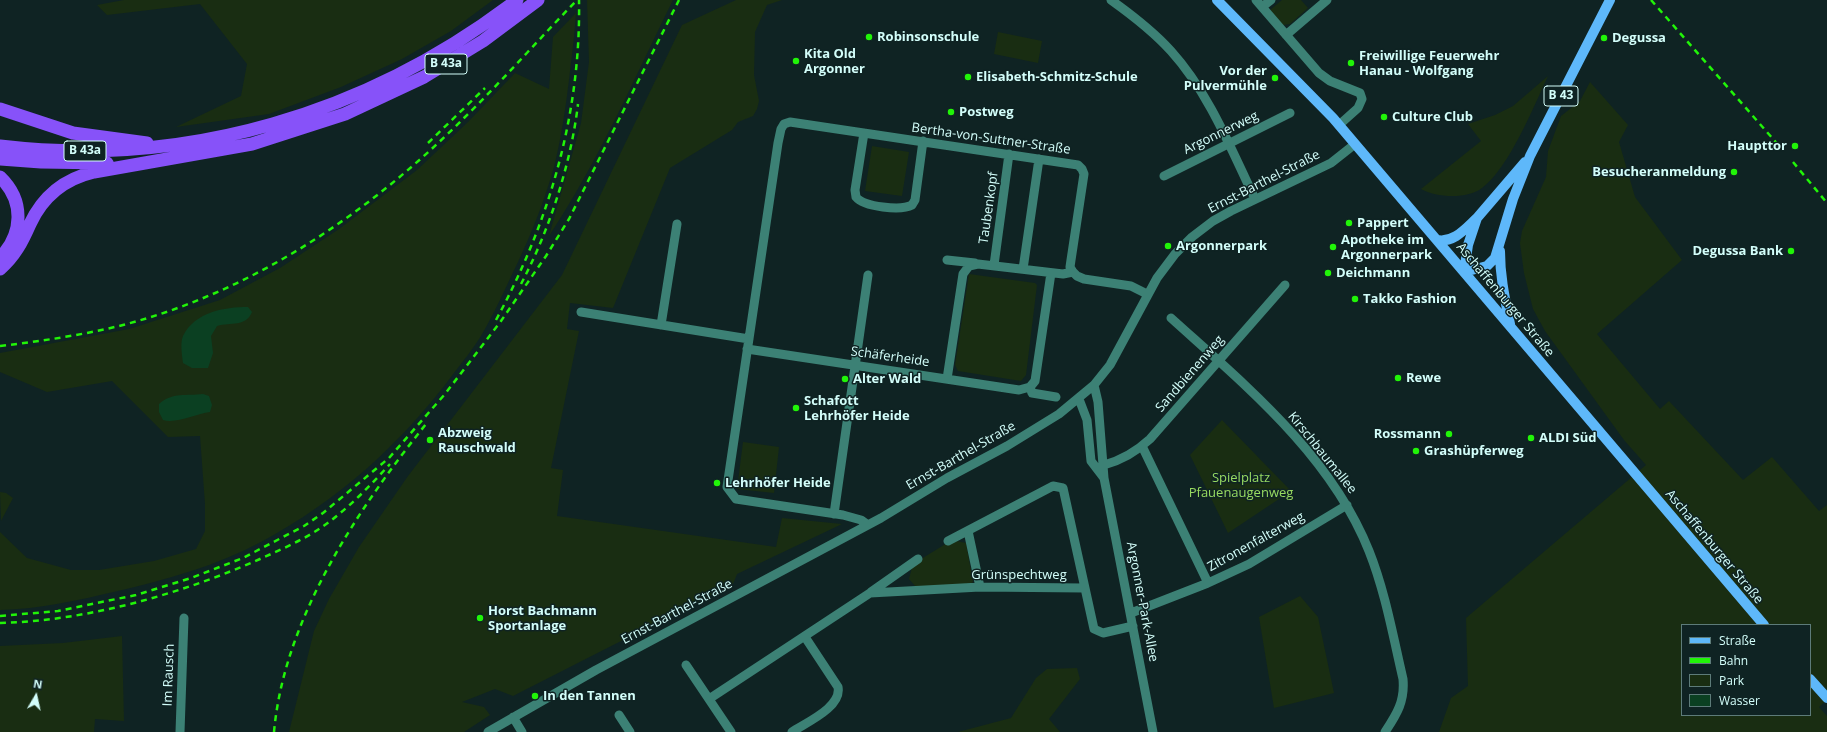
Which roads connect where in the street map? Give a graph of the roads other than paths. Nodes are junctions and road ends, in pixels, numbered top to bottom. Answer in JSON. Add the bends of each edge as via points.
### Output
{"nodes":[{"id":1,"x":517,"y":0,"type":"edge"},
{"id":2,"x":538,"y":0,"type":"edge"},
{"id":3,"x":1111,"y":0,"type":"edge"},
{"id":4,"x":1217,"y":0,"type":"edge"},
{"id":5,"x":1256,"y":0,"type":"edge"},
{"id":6,"x":1271,"y":0,"type":"edge"},
{"id":7,"x":1327,"y":0,"type":"edge"},
{"id":8,"x":1610,"y":0,"type":"edge"},
{"id":9,"x":1262,"y":8,"type":"junction"},
{"id":10,"x":1286,"y":35,"type":"junction"},
{"id":11,"x":0,"y":109,"type":"edge"},
{"id":12,"x":1290,"y":113,"type":"dead end"},
{"id":13,"x":1340,"y":125,"type":"junction"},
{"id":14,"x":864,"y":133,"type":"junction"},
{"id":15,"x":923,"y":141,"type":"junction"},
{"id":16,"x":1354,"y":144,"type":"junction"},
{"id":17,"x":1228,"y":145,"type":"junction"},
{"id":18,"x":0,"y":146,"type":"edge"},
{"id":19,"x":170,"y":146,"type":"junction"},
{"id":20,"x":1009,"y":154,"type":"junction"},
{"id":21,"x":1530,"y":156,"type":"junction"},
{"id":22,"x":0,"y":159,"type":"edge"},
{"id":23,"x":1039,"y":159,"type":"junction"},
{"id":24,"x":153,"y":161,"type":"junction"},
{"id":25,"x":1164,"y":176,"type":"dead end"},
{"id":26,"x":0,"y":177,"type":"edge"},
{"id":27,"x":1255,"y":199,"type":"junction"},
{"id":28,"x":1477,"y":218,"type":"junction"},
{"id":29,"x":677,"y":224,"type":"dead end"},
{"id":30,"x":1437,"y":240,"type":"junction"},
{"id":31,"x":1500,"y":246,"type":"junction"},
{"id":32,"x":0,"y":258,"type":"edge"},
{"id":33,"x":947,"y":260,"type":"dead end"},
{"id":34,"x":978,"y":264,"type":"junction"},
{"id":35,"x":994,"y":265,"type":"junction"},
{"id":36,"x":0,"y":269,"type":"edge"},
{"id":37,"x":1023,"y":269,"type":"junction"},
{"id":38,"x":1073,"y":272,"type":"junction"},
{"id":39,"x":1464,"y":272,"type":"junction"},
{"id":40,"x":1051,"y":273,"type":"junction"},
{"id":41,"x":868,"y":276,"type":"dead end"},
{"id":42,"x":1285,"y":285,"type":"dead end"},
{"id":43,"x":1147,"y":294,"type":"junction"},
{"id":44,"x":581,"y":312,"type":"dead end"},
{"id":45,"x":1171,"y":318,"type":"dead end"},
{"id":46,"x":661,"y":325,"type":"junction"},
{"id":47,"x":1510,"y":326,"type":"junction"},
{"id":48,"x":749,"y":339,"type":"junction"},
{"id":49,"x":747,"y":349,"type":"junction"},
{"id":50,"x":1219,"y":360,"type":"junction"},
{"id":51,"x":855,"y":365,"type":"junction"},
{"id":52,"x":947,"y":379,"type":"junction"},
{"id":53,"x":1094,"y":385,"type":"junction"},
{"id":54,"x":1030,"y":386,"type":"junction"},
{"id":55,"x":1056,"y":397,"type":"dead end"},
{"id":56,"x":1079,"y":399,"type":"junction"},
{"id":57,"x":1142,"y":446,"type":"junction"},
{"id":58,"x":1104,"y":464,"type":"junction"},
{"id":59,"x":1104,"y":478,"type":"junction"},
{"id":60,"x":1347,"y":505,"type":"junction"},
{"id":61,"x":834,"y":514,"type":"junction"},
{"id":62,"x":868,"y":525,"type":"junction"},
{"id":63,"x":968,"y":531,"type":"junction"},
{"id":64,"x":948,"y":541,"type":"dead end"},
{"id":65,"x":918,"y":559,"type":"dead end"},
{"id":66,"x":1208,"y":583,"type":"junction"},
{"id":67,"x":980,"y":588,"type":"junction"},
{"id":68,"x":1084,"y":588,"type":"junction"},
{"id":69,"x":870,"y":593,"type":"junction"},
{"id":70,"x":1131,"y":613,"type":"junction"},
{"id":71,"x":184,"y":618,"type":"dead end"},
{"id":72,"x":1763,"y":624,"type":"edge"},
{"id":73,"x":1133,"y":626,"type":"junction"},
{"id":74,"x":805,"y":637,"type":"junction"},
{"id":75,"x":686,"y":665,"type":"dead end"},
{"id":76,"x":1811,"y":680,"type":"edge"},
{"id":77,"x":1827,"y":698,"type":"edge"},
{"id":78,"x":709,"y":700,"type":"junction"},
{"id":79,"x":619,"y":715,"type":"dead end"},
{"id":80,"x":513,"y":717,"type":"junction"},
{"id":81,"x":180,"y":732,"type":"edge"},
{"id":82,"x":488,"y":732,"type":"edge"},
{"id":83,"x":522,"y":732,"type":"edge"},
{"id":84,"x":630,"y":732,"type":"edge"},
{"id":85,"x":731,"y":732,"type":"edge"},
{"id":86,"x":792,"y":732,"type":"edge"},
{"id":87,"x":1153,"y":732,"type":"edge"},
{"id":88,"x":1385,"y":732,"type":"edge"}],
"edges":[{"from":1,"to":19,"type":"highway","number":"B 43a","via":[[451,46],[372,89],[260,128]]},
{"from":2,"to":24,"type":"highway","number":"B 43a","via":[[456,59],[377,101],[252,144]]},
{"from":3,"to":17,"type":"street","via":[[1145,25],[1178,59],[1205,98]]},
{"from":4,"to":13,"type":"main road","name":"Aschaffenburger Straße"},
{"from":5,"to":9,"type":"street"},
{"from":6,"to":9,"type":"street"},
{"from":7,"to":10,"type":"street"},
{"from":8,"to":21,"type":"main road","number":"B 43"},
{"from":9,"to":10,"type":"street"},
{"from":10,"to":13,"type":"street","via":[[1319,73],[1330,81],[1358,92],[1361,96],[1360,106]]},
{"from":11,"to":19,"type":"highway","via":[[73,133]]},
{"from":12,"to":17,"type":"street","name":"Argonnerweg"},
{"from":13,"to":16,"type":"main road","name":"Aschaffenburger Straße"},
{"from":14,"to":15,"type":"street","name":"Bertha-von-Suttner-Straße"},
{"from":14,"to":15,"type":"street","via":[[855,190],[856,197],[865,204],[903,209],[912,205],[915,200]]},
{"from":14,"to":48,"type":"street","name":"Bertha-von-Suttner-Straße","via":[[790,122],[784,124],[778,143]]},
{"from":15,"to":20,"type":"street","name":"Bertha-von-Suttner-Straße"},
{"from":16,"to":27,"type":"street","name":"Ernst-Barthel-Straße","via":[[1331,163]]},
{"from":16,"to":30,"type":"main road","name":"Aschaffenburger Straße"},
{"from":17,"to":25,"type":"street","name":"Argonnerweg"},
{"from":17,"to":27,"type":"street"},
{"from":18,"to":19,"type":"highway","number":"B 43a","via":[[69,151],[120,151]]},
{"from":20,"to":23,"type":"street","name":"Bertha-von-Suttner-Straße"},
{"from":20,"to":35,"type":"street","name":"Taubenkopf"},
{"from":21,"to":28,"type":"main road","number":"B 43"},
{"from":21,"to":31,"type":"main road","number":"B 43","via":[[1513,199]]},
{"from":22,"to":24,"type":"highway","number":"B 43a","via":[[74,164]]},
{"from":23,"to":37,"type":"street"},
{"from":23,"to":38,"type":"street","name":"Bertha-von-Suttner-Straße","via":[[1078,165],[1084,174],[1070,260]]},
{"from":24,"to":36,"type":"highway","via":[[94,172],[62,184],[41,206],[15,255]]},
{"from":26,"to":32,"type":"highway","via":[[12,193],[18,212],[14,239]]},
{"from":27,"to":43,"type":"street","name":"Ernst-Barthel-Straße","via":[[1213,221],[1192,237],[1173,257]]},
{"from":28,"to":30,"type":"main road","number":"B 43","via":[[1457,236],[1448,240]]},
{"from":28,"to":39,"type":"main road","number":"B 43","via":[[1468,245]]},
{"from":29,"to":46,"type":"street"},
{"from":30,"to":39,"type":"main road","name":"Aschaffenburger Straße"},
{"from":31,"to":39,"type":"main road","number":"B 43","via":[[1492,263]]},
{"from":31,"to":47,"type":"main road","via":[[1500,272]]},
{"from":33,"to":34,"type":"street"},
{"from":34,"to":35,"type":"street"},
{"from":34,"to":52,"type":"street","via":[[969,266],[963,274]]},
{"from":35,"to":37,"type":"street"},
{"from":37,"to":40,"type":"street"},
{"from":38,"to":40,"type":"street"},
{"from":38,"to":43,"type":"street","via":[[1084,279],[1131,286]]},
{"from":39,"to":47,"type":"main road","name":"Aschaffenburger Straße"},
{"from":40,"to":54,"type":"street","via":[[1035,381]]},
{"from":41,"to":51,"type":"street"},
{"from":42,"to":50,"type":"street","name":"Sandbienenweg"},
{"from":43,"to":53,"type":"street","name":"Ernst-Barthel-Straße","via":[[1125,341]]},
{"from":44,"to":46,"type":"street"},
{"from":45,"to":50,"type":"street","name":"Kirschbaumallee"},
{"from":46,"to":48,"type":"street"},
{"from":47,"to":72,"type":"main road","name":"Aschaffenburger Straße"},
{"from":48,"to":49,"type":"street"},
{"from":49,"to":51,"type":"street","name":"Schäferheide"},
{"from":49,"to":61,"type":"street","via":[[727,487],[736,499]]},
{"from":50,"to":57,"type":"street","name":"Sandbienenweg"},
{"from":50,"to":60,"type":"street","name":"Kirschbaumallee","via":[[1294,437]]},
{"from":51,"to":52,"type":"street","name":"Schäferheide"},
{"from":51,"to":61,"type":"street"},
{"from":52,"to":54,"type":"street","name":"Schäferheide","via":[[1019,390]]},
{"from":53,"to":56,"type":"street","name":"Ernst-Barthel-Straße"},
{"from":53,"to":58,"type":"street","name":"Argonner-Park-Allee"},
{"from":54,"to":55,"type":"street","via":[[1032,393]]},
{"from":56,"to":59,"type":"street","name":"Argonner-Park-Allee","via":[[1087,420],[1091,461]]},
{"from":56,"to":62,"type":"street","name":"Ernst-Barthel-Straße","via":[[1007,446]]},
{"from":57,"to":58,"type":"street","name":"Sandbienenweg","via":[[1120,460]]},
{"from":57,"to":66,"type":"street"},
{"from":58,"to":59,"type":"street","name":"Argonner-Park-Allee"},
{"from":59,"to":70,"type":"street","name":"Argonner-Park-Allee"},
{"from":60,"to":66,"type":"street","name":"Zitronenfalterweg","via":[[1249,564]]},
{"from":60,"to":88,"type":"street","name":"Kirschbaumallee","via":[[1376,572],[1403,679],[1401,707]]},
{"from":61,"to":62,"type":"street","via":[[861,520]]},
{"from":62,"to":80,"type":"street","name":"Ernst-Barthel-Straße"},
{"from":63,"to":64,"type":"street"},
{"from":63,"to":67,"type":"street"},
{"from":63,"to":68,"type":"street","via":[[1053,486],[1063,488]]},
{"from":65,"to":69,"type":"street"},
{"from":66,"to":70,"type":"street","name":"Zitronenfalterweg"},
{"from":67,"to":68,"type":"street","name":"Grünspechtweg"},
{"from":67,"to":69,"type":"street","name":"Grünspechtweg"},
{"from":68,"to":73,"type":"street","name":"Grünspechtweg","via":[[1096,631],[1103,633]]},
{"from":69,"to":74,"type":"street"},
{"from":70,"to":73,"type":"street","name":"Argonner-Park-Allee"},
{"from":71,"to":81,"type":"street","name":"Im Rausch"},
{"from":73,"to":87,"type":"street","name":"Argonner-Park-Allee"},
{"from":74,"to":78,"type":"street"},
{"from":74,"to":86,"type":"street","via":[[838,687],[839,696],[833,705]]},
{"from":75,"to":78,"type":"street"},
{"from":76,"to":77,"type":"main road"},
{"from":78,"to":85,"type":"street"},
{"from":79,"to":84,"type":"street"},
{"from":80,"to":82,"type":"street"},
{"from":80,"to":83,"type":"street"}]}
